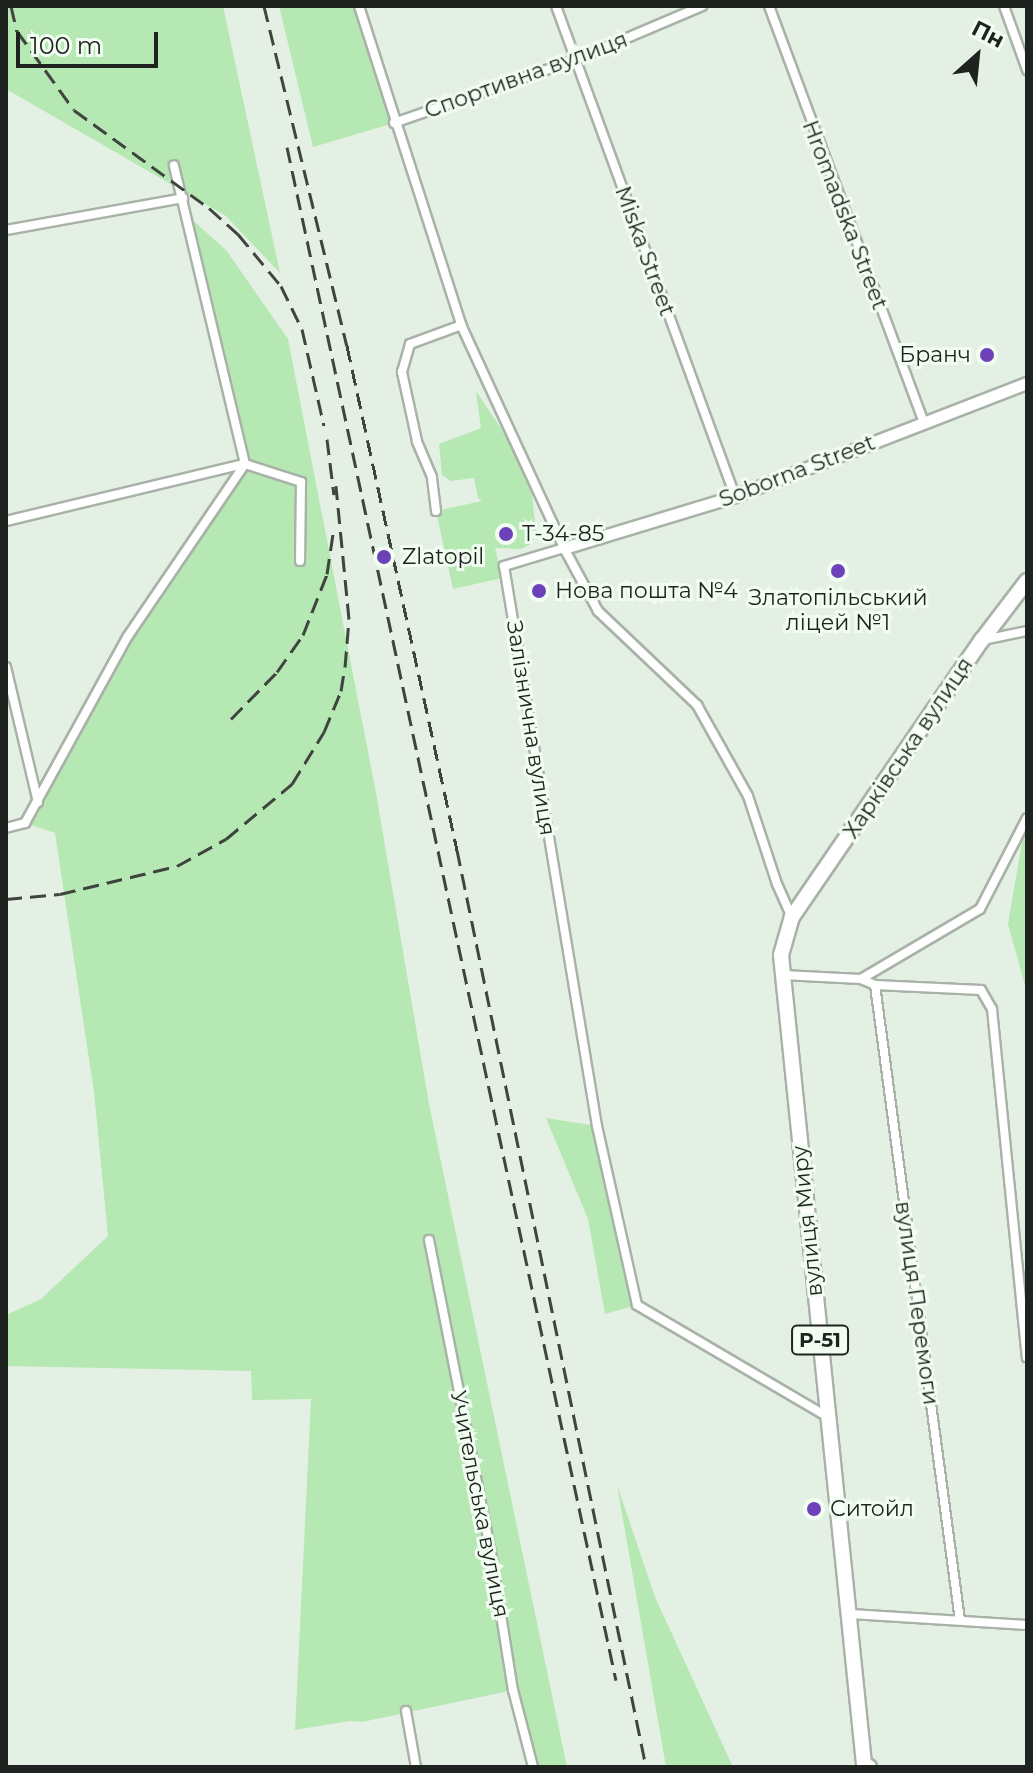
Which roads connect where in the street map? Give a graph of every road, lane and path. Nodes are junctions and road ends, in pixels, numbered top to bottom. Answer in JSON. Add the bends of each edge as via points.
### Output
{"nodes":[{"id":1,"x":359,"y":6,"type":"edge"},
{"id":2,"x":556,"y":6,"type":"edge"},
{"id":3,"x":702,"y":6,"type":"edge"},
{"id":4,"x":769,"y":6,"type":"edge"},
{"id":5,"x":1004,"y":6,"type":"edge"},
{"id":6,"x":575,"y":60,"type":"junction"},
{"id":7,"x":1027,"y":70,"type":"edge"},
{"id":8,"x":394,"y":123,"type":"junction"},
{"id":9,"x":174,"y":165,"type":"dead end"},
{"id":10,"x":183,"y":198,"type":"junction"},
{"id":11,"x":6,"y":230,"type":"edge"},
{"id":12,"x":462,"y":325,"type":"junction"},
{"id":13,"x":1027,"y":383,"type":"edge"},
{"id":14,"x":924,"y":423,"type":"junction"},
{"id":15,"x":245,"y":464,"type":"junction"},
{"id":16,"x":735,"y":496,"type":"junction"},
{"id":17,"x":436,"y":511,"type":"dead end"},
{"id":18,"x":6,"y":521,"type":"edge"},
{"id":19,"x":564,"y":548,"type":"junction"},
{"id":20,"x":300,"y":561,"type":"dead end"},
{"id":21,"x":1027,"y":581,"type":"edge"},
{"id":22,"x":1027,"y":631,"type":"edge"},
{"id":23,"x":982,"y":640,"type":"junction"},
{"id":24,"x":6,"y":667,"type":"edge"},
{"id":25,"x":38,"y":802,"type":"junction"},
{"id":26,"x":1027,"y":818,"type":"edge"},
{"id":27,"x":6,"y":828,"type":"edge"},
{"id":28,"x":792,"y":917,"type":"junction"},
{"id":29,"x":782,"y":975,"type":"junction"},
{"id":30,"x":861,"y":979,"type":"junction"},
{"id":31,"x":875,"y":985,"type":"junction"},
{"id":32,"x":429,"y":1240,"type":"dead end"},
{"id":33,"x":1027,"y":1357,"type":"edge"},
{"id":34,"x":828,"y":1417,"type":"junction"},
{"id":35,"x":851,"y":1614,"type":"junction"},
{"id":36,"x":960,"y":1620,"type":"junction"},
{"id":37,"x":1027,"y":1625,"type":"edge"},
{"id":38,"x":406,"y":1711,"type":"dead end"},
{"id":39,"x":867,"y":1766,"type":"edge"},
{"id":40,"x":416,"y":1767,"type":"edge"},
{"id":41,"x":533,"y":1767,"type":"edge"}],
"edges":[{"from":1,"to":8,"type":"street"},
{"from":2,"to":6,"type":"street","name":"Miska Street"},
{"from":3,"to":6,"type":"street","name":"Спортивна вулиця"},
{"from":4,"to":14,"type":"street","name":"Hromadska Street"},
{"from":5,"to":7,"type":"street"},
{"from":6,"to":8,"type":"street","name":"Спортивна вулиця"},
{"from":6,"to":16,"type":"street","name":"Miska Street"},
{"from":8,"to":12,"type":"street"},
{"from":9,"to":10,"type":"street"},
{"from":10,"to":11,"type":"street"},
{"from":10,"to":15,"type":"street"},
{"from":12,"to":17,"type":"street","via":[[410,344],[402,372],[417,441],[432,477]]},
{"from":12,"to":19,"type":"street"},
{"from":13,"to":14,"type":"street","name":"Soborna Street"},
{"from":14,"to":16,"type":"street","name":"Soborna Street"},
{"from":15,"to":18,"type":"street"},
{"from":15,"to":20,"type":"street","via":[[301,482]]},
{"from":15,"to":25,"type":"street","via":[[128,636]]},
{"from":16,"to":19,"type":"street","name":"Soborna Street"},
{"from":19,"to":28,"type":"street","via":[[598,611],[697,705],[748,796]]},
{"from":19,"to":34,"type":"street","name":"Залізнична вулиця","via":[[504,566],[597,1126],[637,1305]]},
{"from":21,"to":23,"type":"main road","name":"Харківська вулиця","number":"Р-51"},
{"from":22,"to":23,"type":"street"},
{"from":23,"to":28,"type":"main road","name":"Харківська вулиця","number":"Р-51"},
{"from":24,"to":25,"type":"street"},
{"from":25,"to":27,"type":"street","via":[[25,823]]},
{"from":26,"to":30,"type":"street","via":[[980,909]]},
{"from":28,"to":29,"type":"main road","name":"вулиця Миру","number":"Р-51","via":[[781,955]]},
{"from":29,"to":30,"type":"street"},
{"from":29,"to":34,"type":"main road","name":"вулиця Миру","number":"Р-51"},
{"from":30,"to":31,"type":"street"},
{"from":31,"to":33,"type":"street","via":[[981,990],[992,1009]]},
{"from":31,"to":36,"type":"street","name":"вулиця Перемоги"},
{"from":32,"to":41,"type":"street","name":"Учительська вулиця","via":[[513,1690]]},
{"from":34,"to":35,"type":"main road","name":"вулиця Миру","number":"Р-51"},
{"from":35,"to":36,"type":"street"},
{"from":35,"to":39,"type":"main road","name":"вулиця Миру","number":"Р-51"},
{"from":36,"to":37,"type":"street"},
{"from":38,"to":40,"type":"street"}]}
